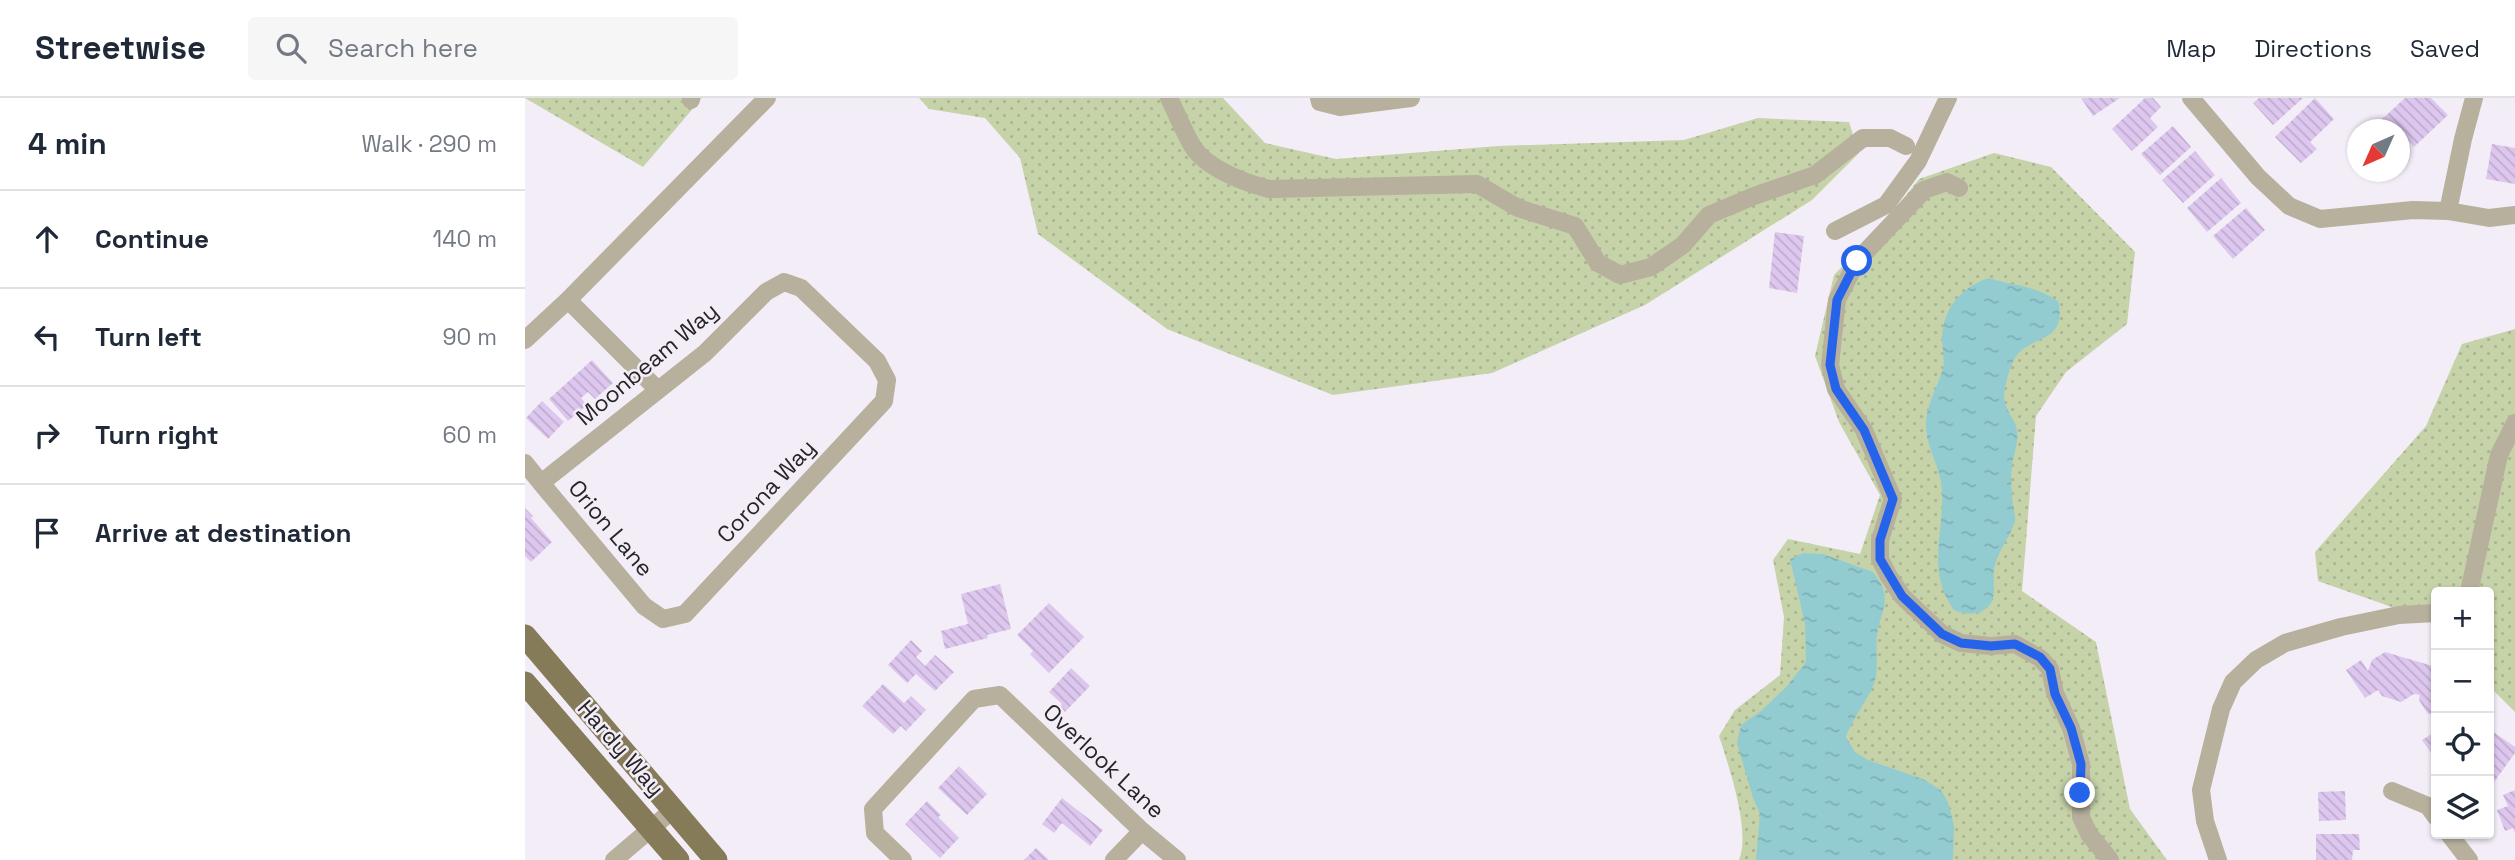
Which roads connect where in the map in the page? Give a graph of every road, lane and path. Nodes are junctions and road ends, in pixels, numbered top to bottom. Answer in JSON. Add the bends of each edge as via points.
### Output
{"nodes":[{"id":1,"x":767,"y":98,"type":"edge"},
{"id":2,"x":1169,"y":98,"type":"edge"},
{"id":3,"x":1319,"y":98,"type":"edge"},
{"id":4,"x":1411,"y":98,"type":"edge"},
{"id":5,"x":1948,"y":98,"type":"edge"},
{"id":6,"x":2191,"y":98,"type":"edge"},
{"id":7,"x":2474,"y":98,"type":"edge"},
{"id":8,"x":1906,"y":146,"type":"dead end"},
{"id":9,"x":1959,"y":188,"type":"dead end"},
{"id":10,"x":2448,"y":211,"type":"junction"},
{"id":11,"x":2515,"y":215,"type":"edge"},
{"id":12,"x":1835,"y":231,"type":"dead end"},
{"id":13,"x":784,"y":282,"type":"joint"},
{"id":14,"x":568,"y":300,"type":"junction"},
{"id":15,"x":525,"y":340,"type":"edge"},
{"id":16,"x":658,"y":390,"type":"junction"},
{"id":17,"x":2515,"y":423,"type":"edge"},
{"id":18,"x":525,"y":463,"type":"edge"},
{"id":19,"x":541,"y":483,"type":"junction"},
{"id":20,"x":2470,"y":587,"type":"edge"},
{"id":21,"x":2431,"y":612,"type":"edge"},
{"id":22,"x":663,"y":619,"type":"joint"},
{"id":23,"x":525,"y":636,"type":"edge"},
{"id":24,"x":525,"y":683,"type":"edge"},
{"id":25,"x":2392,"y":791,"type":"dead end"},
{"id":26,"x":674,"y":809,"type":"junction"},
{"id":27,"x":2431,"y":810,"type":"edge"},
{"id":28,"x":650,"y":829,"type":"junction"},
{"id":29,"x":1142,"y":831,"type":"junction"},
{"id":30,"x":2453,"y":839,"type":"edge"},
{"id":31,"x":614,"y":860,"type":"edge"},
{"id":32,"x":678,"y":860,"type":"edge"},
{"id":33,"x":716,"y":860,"type":"edge"},
{"id":34,"x":903,"y":860,"type":"edge"},
{"id":35,"x":1114,"y":860,"type":"edge"},
{"id":36,"x":1177,"y":860,"type":"edge"},
{"id":37,"x":2110,"y":860,"type":"edge"},
{"id":38,"x":2217,"y":860,"type":"edge"},
{"id":39,"x":2469,"y":860,"type":"edge"}],
"edges":[{"from":1,"to":14,"type":"street"},
{"from":2,"to":8,"type":"street","via":[[1195,150],[1245,183],[1269,189],[1477,184],[1518,208],[1575,226],[1598,263],[1620,275],[1651,267],[1683,245],[1709,215],[1815,175],[1863,138],[1890,138]]},
{"from":3,"to":4,"type":"street","via":[[1340,107]]},
{"from":5,"to":12,"type":"street","via":[[1918,161],[1886,205]]},
{"from":6,"to":10,"type":"street","via":[[2289,206],[2320,219]]},
{"from":7,"to":10,"type":"street"},
{"from":9,"to":37,"type":"street","via":[[1947,182],[1924,190],[1857,261],[1837,300],[1830,365],[1836,389],[1864,430],[1893,499],[1880,540],[1880,559],[1888,575],[1902,596],[1942,634],[1961,643],[2015,644],[2040,657],[2050,669],[2081,764],[2081,817]]},
{"from":10,"to":11,"type":"street","via":[[2489,218]]},
{"from":13,"to":16,"type":"street","name":"Moonbeam Way","via":[[765,292],[705,353]]},
{"from":13,"to":22,"type":"street","name":"Corona Way","via":[[801,288],[877,361],[887,380],[884,401],[685,614]]},
{"from":14,"to":15,"type":"street"},
{"from":14,"to":16,"type":"street"},
{"from":16,"to":19,"type":"street","name":"Moonbeam Way"},
{"from":17,"to":20,"type":"street","via":[[2499,455]]},
{"from":18,"to":19,"type":"street","name":"Orion Lane"},
{"from":19,"to":22,"type":"street","name":"Orion Lane","via":[[644,606]]},
{"from":21,"to":38,"type":"street","via":[[2341,627],[2285,643],[2232,682],[2201,790]]},
{"from":23,"to":26,"type":"main road","name":"Hardy Way"},
{"from":24,"to":28,"type":"main road","name":"Hardy Way"},
{"from":25,"to":27,"type":"street"},
{"from":26,"to":28,"type":"street"},
{"from":26,"to":33,"type":"main road","name":"Hardy Way"},
{"from":28,"to":31,"type":"street"},
{"from":28,"to":32,"type":"main road","name":"Hardy Way"},
{"from":29,"to":34,"type":"street","name":"Overlook Lane","via":[[1000,695],[974,699],[873,809],[875,833]]},
{"from":29,"to":35,"type":"street"},
{"from":29,"to":36,"type":"street","name":"Overlook Lane"},
{"from":30,"to":39,"type":"street"}]}
